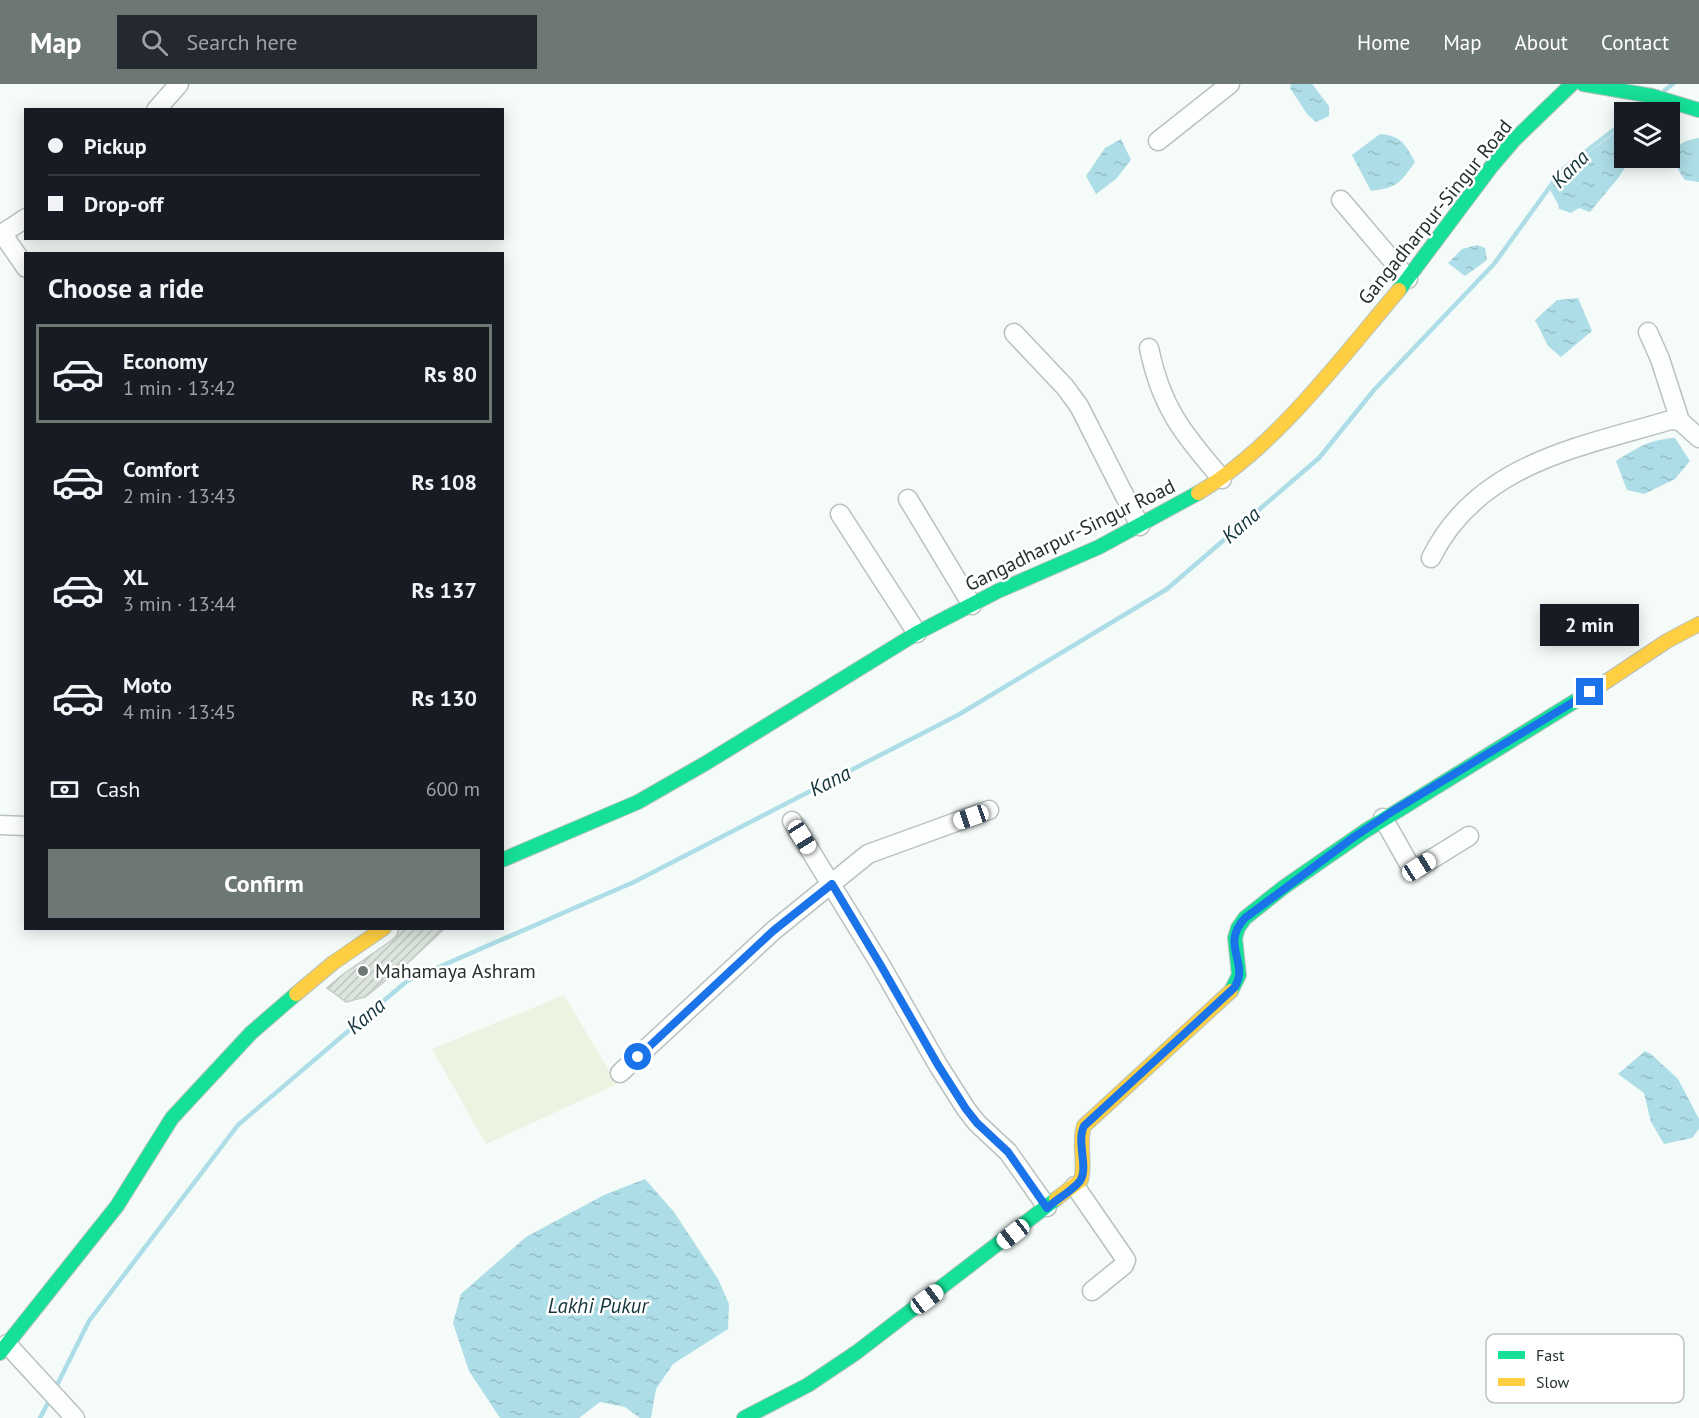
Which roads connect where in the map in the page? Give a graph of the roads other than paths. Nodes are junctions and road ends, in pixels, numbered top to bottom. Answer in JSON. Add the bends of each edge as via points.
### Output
{"nodes":[{"id":1,"x":179,"y":84,"type":"edge"},
{"id":2,"x":1230,"y":84,"type":"edge"},
{"id":3,"x":1572,"y":84,"type":"edge"},
{"id":4,"x":1583,"y":84,"type":"edge"},
{"id":5,"x":1610,"y":86,"type":"edge"},
{"id":6,"x":158,"y":108,"type":"edge"},
{"id":7,"x":1699,"y":110,"type":"edge"},
{"id":8,"x":1158,"y":141,"type":"dead end"},
{"id":9,"x":1341,"y":200,"type":"dead end"},
{"id":10,"x":24,"y":219,"type":"edge"},
{"id":11,"x":1,"y":234,"type":"edge"},
{"id":12,"x":24,"y":265,"type":"edge"},
{"id":13,"x":1408,"y":279,"type":"junction"},
{"id":14,"x":1648,"y":332,"type":"dead end"},
{"id":15,"x":1014,"y":333,"type":"dead end"},
{"id":16,"x":1149,"y":348,"type":"dead end"},
{"id":17,"x":1680,"y":421,"type":"junction"},
{"id":18,"x":1699,"y":438,"type":"edge"},
{"id":19,"x":1222,"y":479,"type":"junction"},
{"id":20,"x":908,"y":499,"type":"dead end"},
{"id":21,"x":840,"y":514,"type":"dead end"},
{"id":22,"x":1140,"y":526,"type":"junction"},
{"id":23,"x":1431,"y":558,"type":"dead end"},
{"id":24,"x":972,"y":605,"type":"junction"},
{"id":25,"x":1699,"y":624,"type":"edge"},
{"id":26,"x":917,"y":633,"type":"junction"},
{"id":27,"x":989,"y":810,"type":"dead end"},
{"id":28,"x":1383,"y":818,"type":"junction"},
{"id":29,"x":792,"y":821,"type":"dead end"},
{"id":30,"x":0,"y":825,"type":"edge"},
{"id":31,"x":24,"y":826,"type":"edge"},
{"id":32,"x":1469,"y":836,"type":"dead end"},
{"id":33,"x":504,"y":859,"type":"edge"},
{"id":34,"x":832,"y":884,"type":"junction"},
{"id":35,"x":381,"y":930,"type":"edge"},
{"id":36,"x":620,"y":1073,"type":"dead end"},
{"id":37,"x":1075,"y":1186,"type":"junction"},
{"id":38,"x":1047,"y":1208,"type":"junction"},
{"id":39,"x":1092,"y":1291,"type":"dead end"},
{"id":40,"x":4,"y":1349,"type":"edge"},
{"id":41,"x":75,"y":1418,"type":"edge"},
{"id":42,"x":744,"y":1418,"type":"edge"}],
"edges":[{"from":1,"to":6,"type":"street"},
{"from":2,"to":8,"type":"street"},
{"from":3,"to":13,"type":"street","name":"Gangadharpur-Singur Road","via":[[1491,167]]},
{"from":4,"to":5,"type":"street"},
{"from":5,"to":7,"type":"street"},
{"from":9,"to":13,"type":"street"},
{"from":10,"to":11,"type":"street"},
{"from":11,"to":12,"type":"street"},
{"from":13,"to":19,"type":"street","name":"Gangadharpur-Singur Road","via":[[1307,398]]},
{"from":14,"to":17,"type":"street"},
{"from":15,"to":22,"type":"street","via":[[1079,406]]},
{"from":16,"to":19,"type":"street","via":[[1154,375],[1176,423]]},
{"from":17,"to":18,"type":"street"},
{"from":17,"to":23,"type":"street","via":[[1671,420],[1587,444],[1500,480],[1450,526]]},
{"from":19,"to":22,"type":"street","name":"Gangadharpur-Singur Road"},
{"from":20,"to":24,"type":"street"},
{"from":21,"to":26,"type":"street"},
{"from":22,"to":24,"type":"street","name":"Gangadharpur-Singur Road"},
{"from":24,"to":26,"type":"street","name":"Gangadharpur-Singur Road"},
{"from":25,"to":28,"type":"street"},
{"from":26,"to":33,"type":"street","name":"Gangadharpur-Singur Road","via":[[638,802]]},
{"from":27,"to":34,"type":"street","via":[[880,848]]},
{"from":28,"to":32,"type":"street","via":[[1413,868]]},
{"from":28,"to":37,"type":"street","via":[[1239,924],[1234,934],[1240,970],[1238,983],[1084,1126],[1080,1138],[1083,1175]]},
{"from":29,"to":34,"type":"street"},
{"from":30,"to":31,"type":"street"},
{"from":34,"to":36,"type":"street","via":[[773,931]]},
{"from":34,"to":38,"type":"street","via":[[966,1109],[1008,1152]]},
{"from":35,"to":40,"type":"street","via":[[333,963],[251,1033],[172,1118],[117,1206]]},
{"from":37,"to":38,"type":"street"},
{"from":37,"to":39,"type":"street","via":[[1126,1260]]},
{"from":38,"to":42,"type":"street","via":[[856,1352],[808,1385]]},
{"from":40,"to":41,"type":"street"}]}
